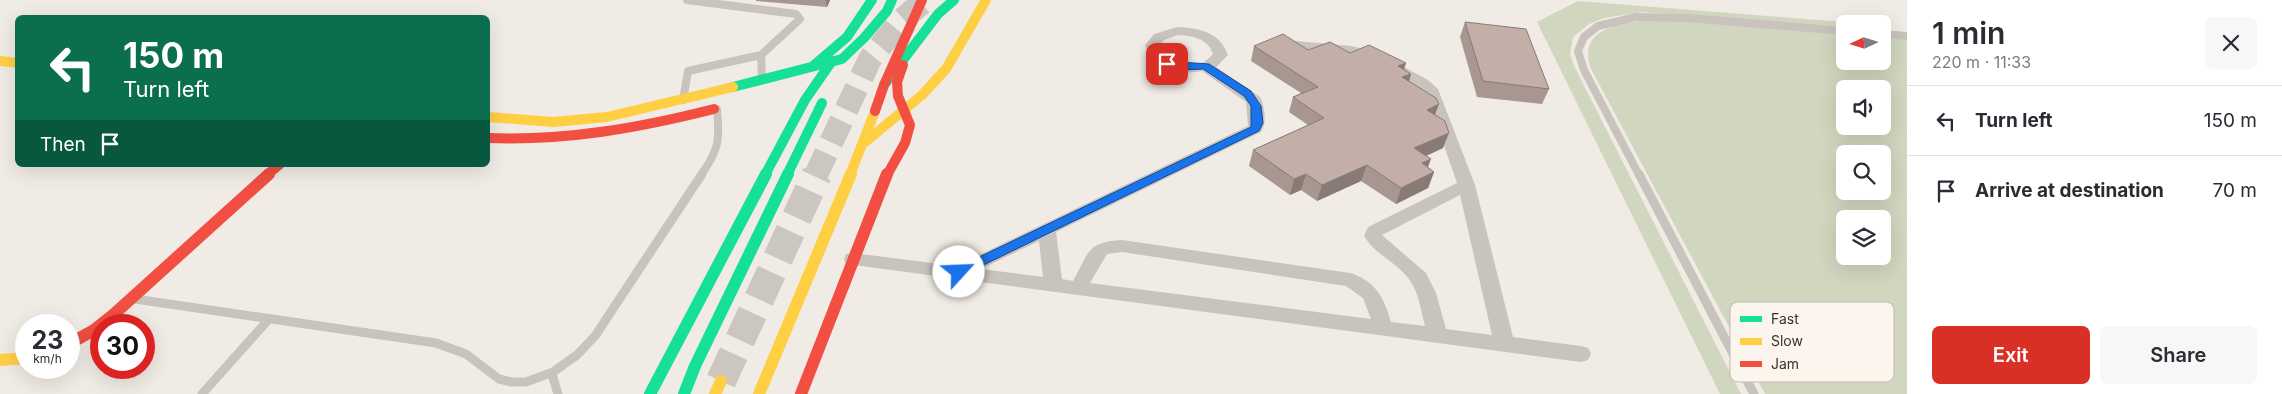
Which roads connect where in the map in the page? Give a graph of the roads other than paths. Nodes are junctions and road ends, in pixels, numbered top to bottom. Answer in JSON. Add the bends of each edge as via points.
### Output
{"nodes":[{"id":1,"x":687,"y":0,"type":"edge"},
{"id":2,"x":892,"y":0,"type":"edge"},
{"id":3,"x":922,"y":0,"type":"edge"},
{"id":4,"x":954,"y":0,"type":"edge"},
{"id":5,"x":986,"y":0,"type":"edge"},
{"id":6,"x":870,"y":4,"type":"edge"},
{"id":7,"x":1836,"y":30,"type":"edge"},
{"id":8,"x":1891,"y":35,"type":"edge"},
{"id":9,"x":1907,"y":36,"type":"edge"},
{"id":10,"x":1286,"y":44,"type":"edge"},
{"id":11,"x":760,"y":55,"type":"junction"},
{"id":12,"x":837,"y":60,"type":"junction"},
{"id":13,"x":905,"y":60,"type":"junction"},
{"id":14,"x":0,"y":61,"type":"edge"},
{"id":15,"x":15,"y":63,"type":"edge"},
{"id":16,"x":813,"y":66,"type":"junction"},
{"id":17,"x":1205,"y":66,"type":"dead end"},
{"id":18,"x":762,"y":80,"type":"junction"},
{"id":19,"x":817,"y":82,"type":"junction"},
{"id":20,"x":884,"y":85,"type":"junction"},
{"id":21,"x":800,"y":87,"type":"dead end"},
{"id":22,"x":828,"y":92,"type":"dead end"},
{"id":23,"x":683,"y":100,"type":"junction"},
{"id":24,"x":721,"y":108,"type":"joint"},
{"id":25,"x":904,"y":110,"type":"junction"},
{"id":26,"x":490,"y":117,"type":"edge"},
{"id":27,"x":490,"y":138,"type":"edge"},
{"id":28,"x":864,"y":143,"type":"junction"},
{"id":29,"x":277,"y":167,"type":"edge"},
{"id":30,"x":1466,"y":185,"type":"junction"},
{"id":31,"x":1047,"y":231,"type":"junction"},
{"id":32,"x":853,"y":259,"type":"junction"},
{"id":33,"x":959,"y":272,"type":"junction"},
{"id":34,"x":1053,"y":285,"type":"junction"},
{"id":35,"x":1078,"y":288,"type":"junction"},
{"id":36,"x":132,"y":298,"type":"junction"},
{"id":37,"x":269,"y":319,"type":"junction"},
{"id":38,"x":1382,"y":328,"type":"junction"},
{"id":39,"x":1437,"y":334,"type":"junction"},
{"id":40,"x":80,"y":338,"type":"edge"},
{"id":41,"x":1504,"y":344,"type":"junction"},
{"id":42,"x":1730,"y":348,"type":"edge"},
{"id":43,"x":1581,"y":354,"type":"dead end"},
{"id":44,"x":15,"y":359,"type":"edge"},
{"id":45,"x":0,"y":360,"type":"edge"},
{"id":46,"x":552,"y":374,"type":"junction"},
{"id":47,"x":721,"y":381,"type":"tunnel mouth"},
{"id":48,"x":1748,"y":382,"type":"edge"},
{"id":49,"x":202,"y":394,"type":"edge"},
{"id":50,"x":558,"y":394,"type":"edge"},
{"id":51,"x":650,"y":394,"type":"edge"},
{"id":52,"x":684,"y":394,"type":"edge"},
{"id":53,"x":714,"y":394,"type":"edge"},
{"id":54,"x":759,"y":394,"type":"edge"},
{"id":55,"x":801,"y":394,"type":"edge"},
{"id":56,"x":1754,"y":394,"type":"edge"}],
"edges":[{"from":1,"to":11,"type":"lane","via":[[798,16],[798,22]]},
{"from":2,"to":12,"type":"main road","via":[[864,38]]},
{"from":3,"to":20,"type":"main road"},
{"from":4,"to":13,"type":"main road","via":[[938,14]]},
{"from":5,"to":25,"type":"main road","via":[[946,69]]},
{"from":6,"to":16,"type":"main road","via":[[858,28],[841,48]]},
{"from":7,"to":42,"type":"lane","via":[[1636,17],[1598,26],[1584,38],[1578,50],[1584,70]]},
{"from":8,"to":9,"type":"lane"},
{"from":10,"to":30,"type":"street","via":[[1371,54],[1429,88],[1436,97]]},
{"from":11,"to":18,"type":"lane"},
{"from":11,"to":23,"type":"lane","via":[[688,71]]},
{"from":12,"to":16,"type":"main road"},
{"from":12,"to":19,"type":"main road"},
{"from":12,"to":19,"type":"main road","via":[[835,77]]},
{"from":13,"to":20,"type":"main road"},
{"from":13,"to":25,"type":"main road","via":[[897,82]]},
{"from":14,"to":15,"type":"main road"},
{"from":16,"to":18,"type":"main road"},
{"from":17,"to":31,"type":"street","via":[[1254,100],[1255,129]]},
{"from":18,"to":23,"type":"main road"},
{"from":19,"to":21,"type":"main road"},
{"from":19,"to":51,"type":"main road"},
{"from":20,"to":28,"type":"main road"},
{"from":22,"to":52,"type":"main road"},
{"from":23,"to":26,"type":"main road","via":[[579,121]]},
{"from":24,"to":27,"type":"main road","via":[[585,138],[530,141]]},
{"from":24,"to":46,"type":"lane","via":[[715,155],[595,336],[582,352]]},
{"from":25,"to":28,"type":"main road"},
{"from":25,"to":32,"type":"main road","via":[[910,125],[905,144],[883,182]]},
{"from":28,"to":54,"type":"main road"},
{"from":29,"to":36,"type":"main road"},
{"from":30,"to":39,"type":"street","via":[[1374,231],[1373,236],[1379,245],[1407,265],[1422,281]]},
{"from":30,"to":41,"type":"street"},
{"from":31,"to":33,"type":"street"},
{"from":31,"to":34,"type":"street"},
{"from":32,"to":33,"type":"street"},
{"from":32,"to":55,"type":"main road"},
{"from":33,"to":34,"type":"street"},
{"from":34,"to":35,"type":"street"},
{"from":35,"to":38,"type":"street"},
{"from":35,"to":38,"type":"street","via":[[1100,250],[1122,246],[1350,280],[1362,285],[1374,297]]},
{"from":36,"to":37,"type":"lane"},
{"from":36,"to":40,"type":"main road"},
{"from":37,"to":46,"type":"lane","via":[[436,343],[460,350],[500,379],[514,382],[532,381]]},
{"from":37,"to":49,"type":"lane"},
{"from":38,"to":39,"type":"street"},
{"from":39,"to":41,"type":"street"},
{"from":41,"to":43,"type":"street"},
{"from":44,"to":45,"type":"main road"},
{"from":46,"to":50,"type":"lane"},
{"from":47,"to":53,"type":"main road"},
{"from":48,"to":56,"type":"lane"}]}
